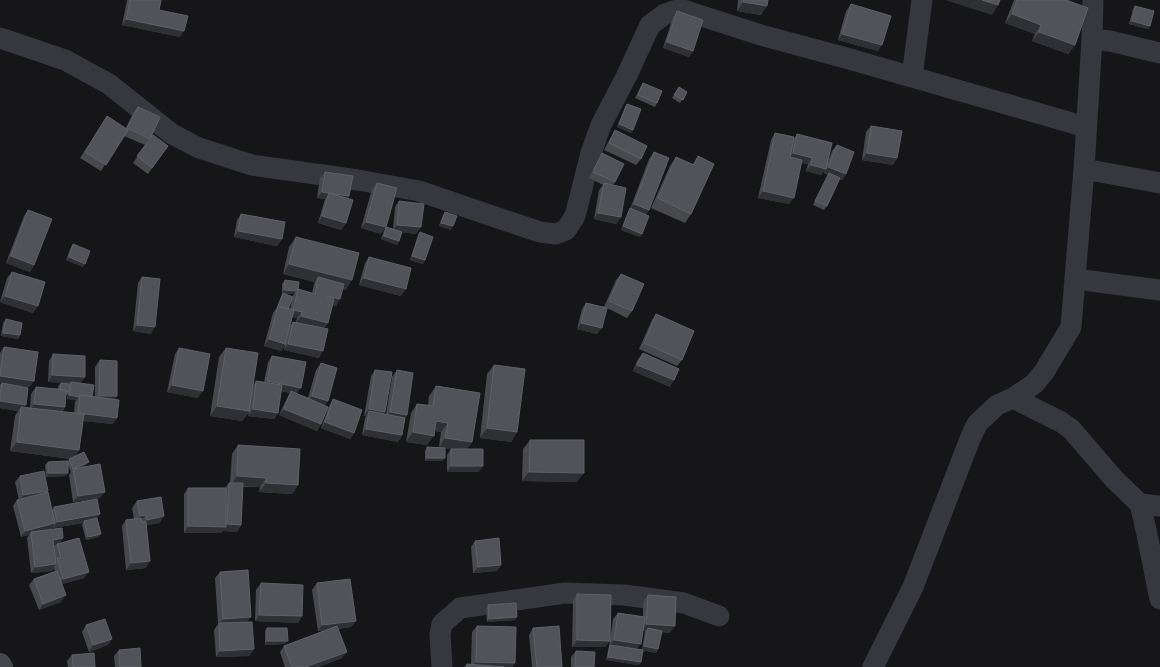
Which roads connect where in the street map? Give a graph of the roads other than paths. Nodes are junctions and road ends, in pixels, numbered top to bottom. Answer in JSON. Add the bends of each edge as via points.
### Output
{"nodes":[{"id":1,"x":922,"y":0,"type":"edge"},
{"id":2,"x":1093,"y":0,"type":"edge"},
{"id":3,"x":0,"y":38,"type":"edge"},
{"id":4,"x":1092,"y":39,"type":"junction"},
{"id":5,"x":1160,"y":52,"type":"edge"},
{"id":6,"x":912,"y":77,"type":"junction"},
{"id":7,"x":1086,"y":127,"type":"junction"},
{"id":8,"x":1084,"y":169,"type":"junction"},
{"id":9,"x":1160,"y":183,"type":"edge"},
{"id":10,"x":1075,"y":279,"type":"junction"},
{"id":11,"x":1160,"y":290,"type":"edge"},
{"id":12,"x":1013,"y":398,"type":"junction"},
{"id":13,"x":1150,"y":505,"type":"edge"},
{"id":14,"x":1160,"y":599,"type":"edge"},
{"id":15,"x":719,"y":616,"type":"dead end"},
{"id":16,"x":0,"y":664,"type":"edge"},
{"id":17,"x":2,"y":667,"type":"edge"},
{"id":18,"x":442,"y":667,"type":"edge"},
{"id":19,"x":874,"y":667,"type":"edge"}],
"edges":[{"from":1,"to":6,"type":"street"},
{"from":2,"to":4,"type":"street"},
{"from":3,"to":6,"type":"street","via":[[65,60],[109,84],[172,134],[199,148],[252,165],[358,180],[419,192],[507,222],[556,234],[566,230],[575,216],[601,125],[650,25],[664,14],[680,9],[764,36]]},
{"from":4,"to":5,"type":"street"},
{"from":4,"to":7,"type":"street"},
{"from":6,"to":7,"type":"street"},
{"from":7,"to":8,"type":"street"},
{"from":8,"to":9,"type":"street"},
{"from":8,"to":10,"type":"street"},
{"from":10,"to":11,"type":"street"},
{"from":10,"to":12,"type":"street","via":[[1071,327],[1044,372],[1034,384]]},
{"from":12,"to":13,"type":"street","via":[[1071,429],[1114,479]]},
{"from":12,"to":19,"type":"street","via":[[997,404],[977,424],[913,587]]},
{"from":13,"to":14,"type":"street","via":[[1149,540]]},
{"from":15,"to":18,"type":"street","via":[[684,603],[624,595],[565,593],[460,608],[442,624]]},
{"from":16,"to":17,"type":"main road"}]}
